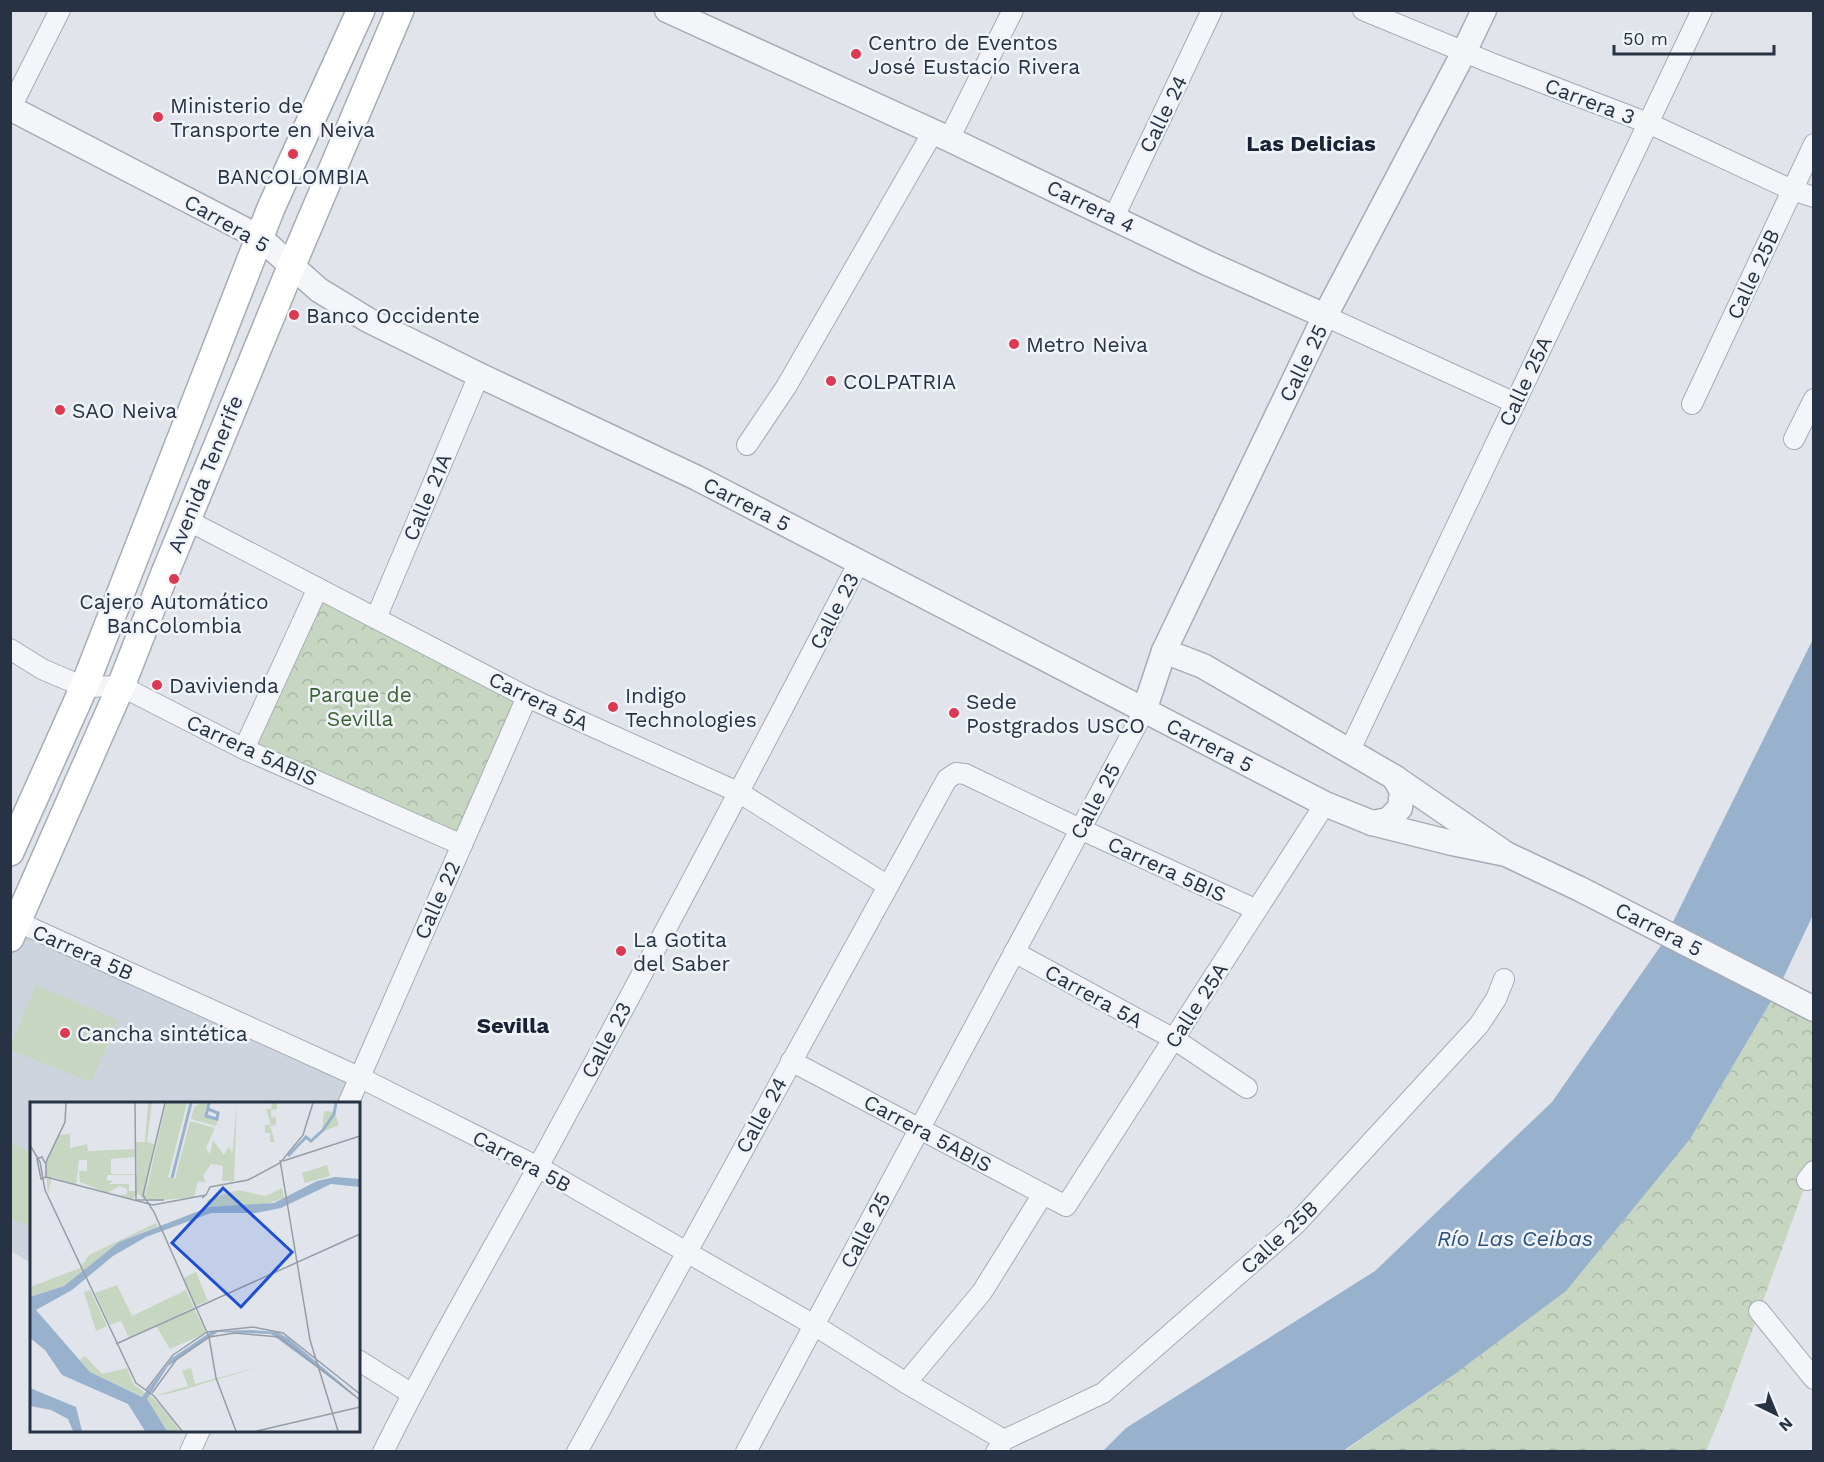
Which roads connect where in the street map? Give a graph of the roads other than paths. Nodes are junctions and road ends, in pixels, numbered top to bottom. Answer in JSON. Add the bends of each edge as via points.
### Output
{"nodes":[{"id":1,"x":60,"y":10,"type":"edge"},
{"id":2,"x":361,"y":10,"type":"edge"},
{"id":3,"x":400,"y":10,"type":"edge"},
{"id":4,"x":667,"y":10,"type":"edge"},
{"id":5,"x":1013,"y":10,"type":"edge"},
{"id":6,"x":1212,"y":10,"type":"edge"},
{"id":7,"x":1363,"y":10,"type":"edge"},
{"id":8,"x":1484,"y":10,"type":"edge"},
{"id":9,"x":1702,"y":10,"type":"edge"},
{"id":10,"x":1464,"y":52,"type":"junction"},
{"id":11,"x":11,"y":108,"type":"edge"},
{"id":12,"x":1648,"y":123,"type":"junction"},
{"id":13,"x":941,"y":135,"type":"junction"},
{"id":14,"x":1814,"y":144,"type":"edge"},
{"id":15,"x":1792,"y":190,"type":"junction"},
{"id":16,"x":1814,"y":197,"type":"edge"},
{"id":17,"x":1114,"y":217,"type":"junction"},
{"id":18,"x":259,"y":237,"type":"junction"},
{"id":19,"x":292,"y":265,"type":"junction"},
{"id":20,"x":1325,"y":316,"type":"junction"},
{"id":21,"x":479,"y":375,"type":"junction"},
{"id":22,"x":1814,"y":399,"type":"edge"},
{"id":23,"x":1515,"y":403,"type":"junction"},
{"id":24,"x":1692,"y":404,"type":"dead end"},
{"id":25,"x":1794,"y":439,"type":"dead end"},
{"id":26,"x":747,"y":445,"type":"dead end"},
{"id":27,"x":187,"y":520,"type":"junction"},
{"id":28,"x":859,"y":562,"type":"junction"},
{"id":29,"x":318,"y":588,"type":"junction"},
{"id":30,"x":376,"y":618,"type":"junction"},
{"id":31,"x":10,"y":649,"type":"edge"},
{"id":32,"x":1164,"y":651,"type":"junction"},
{"id":33,"x":121,"y":686,"type":"junction"},
{"id":34,"x":84,"y":687,"type":"junction"},
{"id":35,"x":527,"y":697,"type":"junction"},
{"id":36,"x":1144,"y":711,"type":"junction"},
{"id":37,"x":244,"y":749,"type":"junction"},
{"id":38,"x":1349,"y":752,"type":"junction"},
{"id":39,"x":1394,"y":777,"type":"junction"},
{"id":40,"x":947,"y":779,"type":"joint"},
{"id":41,"x":740,"y":793,"type":"junction"},
{"id":42,"x":1325,"y":804,"type":"junction"},
{"id":43,"x":1372,"y":823,"type":"junction"},
{"id":44,"x":1080,"y":830,"type":"junction"},
{"id":45,"x":462,"y":845,"type":"junction"},
{"id":46,"x":10,"y":852,"type":"edge"},
{"id":47,"x":1506,"y":854,"type":"junction"},
{"id":48,"x":888,"y":886,"type":"junction"},
{"id":49,"x":1257,"y":910,"type":"junction"},
{"id":50,"x":14,"y":930,"type":"edge"},
{"id":51,"x":1014,"y":952,"type":"junction"},
{"id":52,"x":1504,"y":979,"type":"dead end"},
{"id":53,"x":1812,"y":1008,"type":"edge"},
{"id":54,"x":1174,"y":1039,"type":"junction"},
{"id":55,"x":791,"y":1061,"type":"junction"},
{"id":56,"x":359,"y":1077,"type":"junction"},
{"id":57,"x":1247,"y":1088,"type":"dead end"},
{"id":58,"x":349,"y":1102,"type":"edge"},
{"id":59,"x":920,"y":1129,"type":"junction"},
{"id":60,"x":538,"y":1167,"type":"junction"},
{"id":61,"x":1043,"y":1194,"type":"junction"},
{"id":62,"x":1066,"y":1206,"type":"joint"},
{"id":63,"x":685,"y":1252,"type":"junction"},
{"id":64,"x":1759,"y":1311,"type":"dead end"},
{"id":65,"x":814,"y":1325,"type":"junction"},
{"id":66,"x":360,"y":1361,"type":"edge"},
{"id":67,"x":1814,"y":1379,"type":"edge"},
{"id":68,"x":906,"y":1383,"type":"junction"},
{"id":69,"x":412,"y":1394,"type":"junction"},
{"id":70,"x":200,"y":1432,"type":"edge"},
{"id":71,"x":1000,"y":1446,"type":"edge"},
{"id":72,"x":190,"y":1452,"type":"edge"},
{"id":73,"x":383,"y":1452,"type":"edge"},
{"id":74,"x":577,"y":1452,"type":"edge"},
{"id":75,"x":746,"y":1452,"type":"edge"}],
"edges":[{"from":1,"to":11,"type":"street"},
{"from":2,"to":18,"type":"main road","name":"Avenida Tenerife"},
{"from":3,"to":19,"type":"main road","name":"Avenida Tenerife"},
{"from":4,"to":13,"type":"street","name":"Carrera 4"},
{"from":5,"to":13,"type":"street"},
{"from":6,"to":17,"type":"street","name":"Calle 24"},
{"from":7,"to":10,"type":"street","name":"Carrera 3"},
{"from":8,"to":10,"type":"street","name":"Calle 25"},
{"from":9,"to":12,"type":"street","name":"Calle 25A"},
{"from":10,"to":12,"type":"street","name":"Carrera 3"},
{"from":10,"to":20,"type":"street","name":"Calle 25"},
{"from":11,"to":18,"type":"street","name":"Carrera 5"},
{"from":12,"to":15,"type":"street","name":"Carrera 3"},
{"from":12,"to":23,"type":"street","name":"Calle 25A"},
{"from":13,"to":17,"type":"street","name":"Carrera 4"},
{"from":13,"to":26,"type":"street"},
{"from":14,"to":15,"type":"street","name":"Calle 25B"},
{"from":15,"to":16,"type":"street","name":"Carrera 3"},
{"from":15,"to":24,"type":"street","name":"Calle 25B"},
{"from":17,"to":20,"type":"street","name":"Carrera 4"},
{"from":18,"to":19,"type":"street","name":"Carrera 5"},
{"from":18,"to":34,"type":"main road","name":"Avenida Tenerife"},
{"from":19,"to":21,"type":"street","name":"Carrera 5","via":[[319,290],[369,320]]},
{"from":19,"to":27,"type":"main road","name":"Avenida Tenerife"},
{"from":20,"to":23,"type":"street","name":"Carrera 4"},
{"from":20,"to":32,"type":"street","name":"Calle 25"},
{"from":21,"to":28,"type":"street","name":"Carrera 5","via":[[697,478]]},
{"from":21,"to":30,"type":"street","name":"Calle 21A"},
{"from":22,"to":25,"type":"street"},
{"from":23,"to":38,"type":"street","name":"Calle 25A"},
{"from":27,"to":29,"type":"street","name":"Carrera 5A"},
{"from":27,"to":33,"type":"main road","name":"Avenida Tenerife"},
{"from":28,"to":36,"type":"street","name":"Carrera 5"},
{"from":28,"to":41,"type":"street","name":"Calle 23"},
{"from":29,"to":30,"type":"street","name":"Carrera 5A"},
{"from":29,"to":37,"type":"street"},
{"from":30,"to":35,"type":"street","name":"Carrera 5A"},
{"from":31,"to":34,"type":"street","name":"Carrera 5ABIS","via":[[42,669]]},
{"from":32,"to":36,"type":"street","name":"Calle 25"},
{"from":32,"to":38,"type":"street","name":"Carrera 5","via":[[1203,666]]},
{"from":33,"to":34,"type":"street","name":"Carrera 5ABIS"},
{"from":33,"to":37,"type":"street","name":"Carrera 5ABIS"},
{"from":33,"to":50,"type":"main road","name":"Avenida Tenerife"},
{"from":34,"to":46,"type":"main road","name":"Avenida Tenerife"},
{"from":35,"to":41,"type":"street","name":"Carrera 5A"},
{"from":35,"to":45,"type":"street","name":"Calle 22"},
{"from":36,"to":42,"type":"street","name":"Carrera 5"},
{"from":36,"to":44,"type":"street","name":"Calle 25"},
{"from":37,"to":45,"type":"street","name":"Carrera 5ABIS"},
{"from":38,"to":39,"type":"street","name":"Carrera 5"},
{"from":39,"to":43,"type":"street","via":[[1402,791],[1400,808],[1388,820]]},
{"from":39,"to":47,"type":"street","name":"Carrera 5"},
{"from":40,"to":44,"type":"street","name":"Carrera 5BIS","via":[[965,774]]},
{"from":40,"to":48,"type":"street","name":"Calle 24"},
{"from":41,"to":48,"type":"street","name":"Carrera 5A"},
{"from":41,"to":60,"type":"street","name":"Calle 23"},
{"from":42,"to":43,"type":"street","name":"Carrera 5"},
{"from":42,"to":49,"type":"street","name":"Calle 25A"},
{"from":43,"to":47,"type":"street","name":"Carrera 5"},
{"from":44,"to":49,"type":"street","name":"Carrera 5BIS"},
{"from":44,"to":51,"type":"street","name":"Calle 25"},
{"from":45,"to":56,"type":"street","name":"Calle 22"},
{"from":47,"to":53,"type":"street","name":"Carrera 5"},
{"from":48,"to":55,"type":"street","name":"Calle 24"},
{"from":49,"to":54,"type":"street","name":"Calle 25A"},
{"from":50,"to":56,"type":"street","name":"Carrera 5B"},
{"from":51,"to":54,"type":"street","name":"Carrera 5A"},
{"from":51,"to":59,"type":"street","name":"Calle 25"},
{"from":52,"to":71,"type":"street","name":"Calle 25B","via":[[1479,1025],[1296,1224],[1103,1393]]},
{"from":54,"to":57,"type":"street","name":"Carrera 5A"},
{"from":54,"to":62,"type":"street","name":"Calle 25A"},
{"from":55,"to":59,"type":"street","name":"Carrera 5ABIS"},
{"from":55,"to":63,"type":"street","name":"Calle 24"},
{"from":56,"to":58,"type":"street","name":"Calle 22"},
{"from":56,"to":60,"type":"street","name":"Carrera 5B"},
{"from":59,"to":61,"type":"street","name":"Carrera 5ABIS"},
{"from":59,"to":65,"type":"street","name":"Calle 25"},
{"from":60,"to":63,"type":"street","name":"Carrera 5B"},
{"from":60,"to":69,"type":"street","name":"Calle 23"},
{"from":61,"to":62,"type":"street","name":"Carrera 5ABIS"},
{"from":61,"to":68,"type":"street","via":[[982,1292]]},
{"from":63,"to":65,"type":"street","name":"Carrera 5B"},
{"from":63,"to":74,"type":"street","name":"Calle 24"},
{"from":64,"to":67,"type":"street"},
{"from":65,"to":68,"type":"street","name":"Carrera 5B"},
{"from":65,"to":75,"type":"street","name":"Calle 25"},
{"from":66,"to":69,"type":"street"},
{"from":68,"to":71,"type":"street","name":"Carrera 5B"},
{"from":69,"to":73,"type":"street","name":"Calle 23"},
{"from":70,"to":72,"type":"street"}]}
